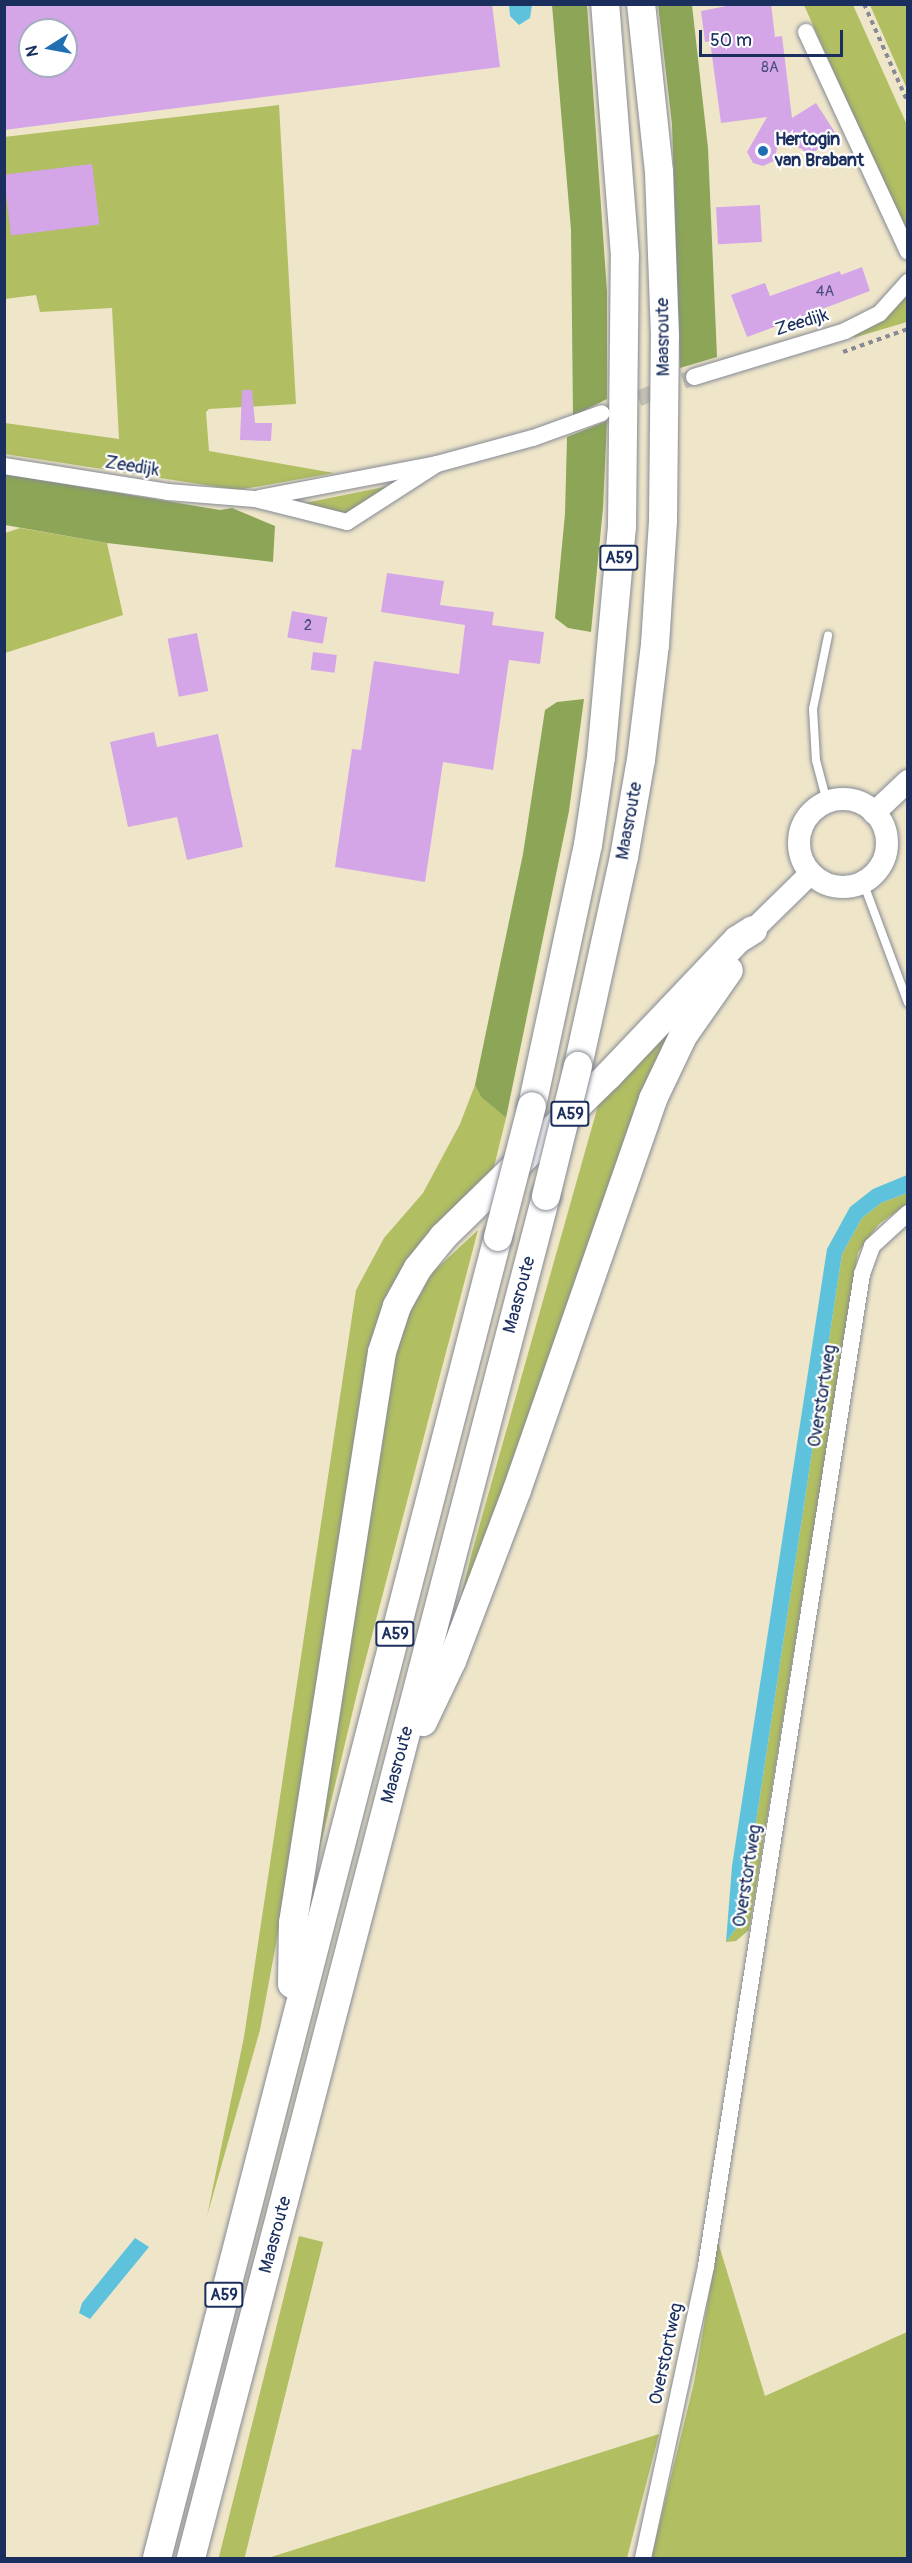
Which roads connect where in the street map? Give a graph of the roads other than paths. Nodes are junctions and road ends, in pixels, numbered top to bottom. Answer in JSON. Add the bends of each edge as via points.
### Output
{"nodes":[{"id":1,"x":605,"y":4,"type":"edge"},
{"id":2,"x":641,"y":4,"type":"edge"},
{"id":3,"x":806,"y":32,"type":"dead end"},
{"id":4,"x":908,"y":252,"type":"edge"},
{"id":5,"x":908,"y":282,"type":"edge"},
{"id":6,"x":694,"y":377,"type":"tunnel mouth"},
{"id":7,"x":602,"y":413,"type":"tunnel mouth"},
{"id":8,"x":437,"y":464,"type":"junction"},
{"id":9,"x":4,"y":466,"type":"edge"},
{"id":10,"x":255,"y":499,"type":"junction"},
{"id":11,"x":828,"y":636,"type":"dead end"},
{"id":12,"x":908,"y":781,"type":"edge"},
{"id":13,"x":827,"y":802,"type":"junction"},
{"id":14,"x":874,"y":813,"type":"junction"},
{"id":15,"x":811,"y":873,"type":"junction"},
{"id":16,"x":863,"y":882,"type":"junction"},
{"id":17,"x":753,"y":930,"type":"junction"},
{"id":18,"x":908,"y":1003,"type":"edge"},
{"id":19,"x":908,"y":1213,"type":"edge"},
{"id":20,"x":394,"y":1781,"type":"junction"},
{"id":21,"x":291,"y":2031,"type":"junction"},
{"id":22,"x":157,"y":2559,"type":"edge"},
{"id":23,"x":191,"y":2559,"type":"edge"},
{"id":24,"x":643,"y":2559,"type":"edge"}],
"edges":[{"from":1,"to":21,"type":"highway","name":"Maasroute","number":"A59","bridge":true,"via":[[625,256],[622,527],[601,757],[591,823],[568,949],[532,1106]]},
{"from":2,"to":20,"type":"highway","name":"Maasroute","number":"A59","bridge":true,"via":[[660,195],[665,336],[663,520],[655,645],[641,760],[578,1066]]},
{"from":3,"to":4,"type":"street"},
{"from":5,"to":6,"type":"street","name":"Zeedijk","via":[[880,313],[845,331]]},
{"from":7,"to":8,"type":"street","name":"Zeedijk","via":[[534,438]]},
{"from":8,"to":10,"type":"street","name":"Zeedijk"},
{"from":8,"to":10,"type":"street","name":"Zeedijk","via":[[347,522]]},
{"from":9,"to":10,"type":"street","name":"Zeedijk","via":[[168,492]]},
{"from":11,"to":13,"type":"lane","via":[[813,710],[816,760]]},
{"from":12,"to":14,"type":"main road"},
{"from":13,"to":14,"type":"main road","via":[[848,799]]},
{"from":13,"to":15,"type":"main road","via":[[807,817],[801,831],[799,846]]},
{"from":14,"to":16,"type":"main road","via":[[887,842],[880,865]]},
{"from":15,"to":16,"type":"main road","via":[[836,886]]},
{"from":15,"to":17,"type":"main road"},
{"from":16,"to":18,"type":"lane"},
{"from":17,"to":20,"type":"highway","number":"A59","via":[[683,1036],[653,1099],[517,1490],[456,1651]]},
{"from":17,"to":21,"type":"highway","number":"A59","via":[[737,940],[608,1076],[444,1236],[418,1268],[390,1324],[382,1352],[293,1923]]},
{"from":19,"to":24,"type":"street","name":"Overstortweg","via":[[872,1246],[862,1274],[706,2266]]},
{"from":20,"to":23,"type":"highway","name":"Maasroute","number":"A59"},
{"from":21,"to":22,"type":"highway","name":"Maasroute","number":"A59"}]}
